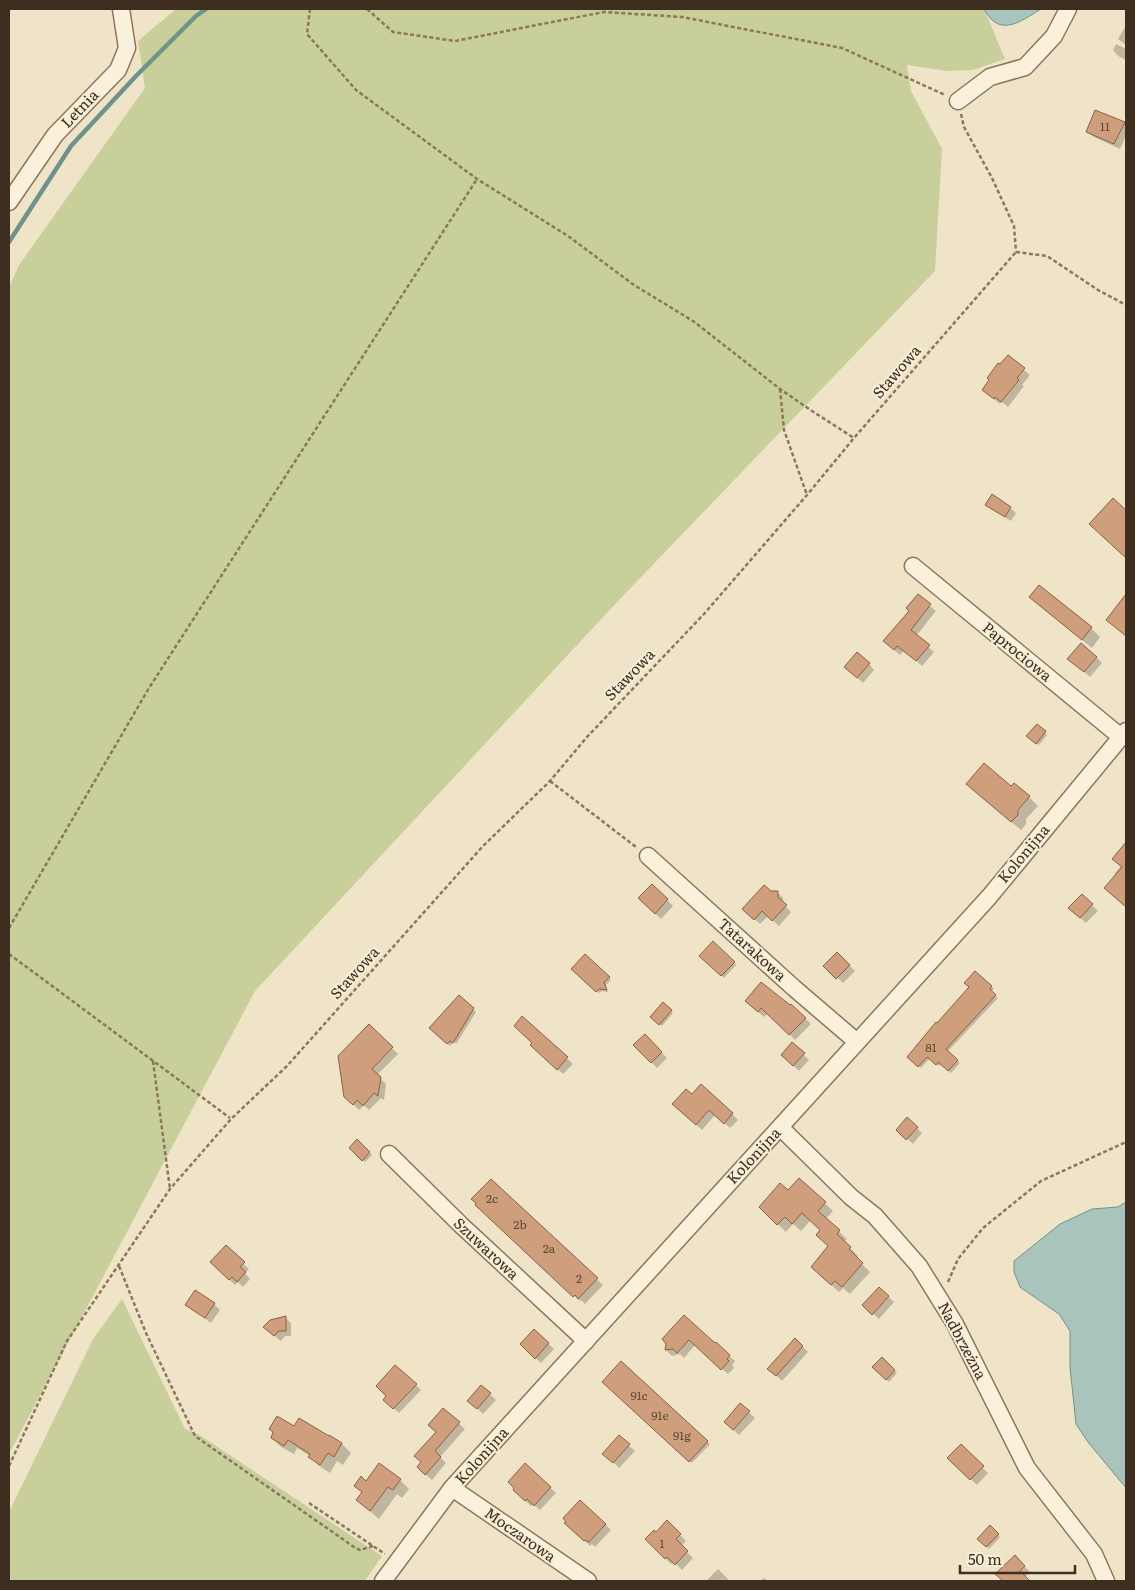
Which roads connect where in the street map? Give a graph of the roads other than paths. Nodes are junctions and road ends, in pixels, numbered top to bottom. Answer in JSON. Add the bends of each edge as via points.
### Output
{"nodes":[{"id":1,"x":121,"y":9,"type":"edge"},
{"id":2,"x":1068,"y":9,"type":"edge"},
{"id":3,"x":958,"y":101,"type":"road end"},
{"id":4,"x":9,"y":202,"type":"edge"},
{"id":5,"x":913,"y":566,"type":"dead end"},
{"id":6,"x":1124,"y":734,"type":"edge"},
{"id":7,"x":648,"y":856,"type":"road end"},
{"id":8,"x":857,"y":1042,"type":"junction"},
{"id":9,"x":781,"y":1128,"type":"junction"},
{"id":10,"x":389,"y":1154,"type":"dead end"},
{"id":11,"x":586,"y":1341,"type":"junction"},
{"id":12,"x":452,"y":1488,"type":"junction"},
{"id":13,"x":383,"y":1581,"type":"edge"},
{"id":14,"x":588,"y":1581,"type":"edge"},
{"id":15,"x":1106,"y":1581,"type":"edge"}],
"edges":[{"from":1,"to":4,"type":"street","name":"Letnia","via":[[127,48],[118,70],[55,135]]},
{"from":2,"to":3,"type":"street","via":[[1054,36],[1025,67],[990,76]]},
{"from":5,"to":6,"type":"street","name":"Paprociowa"},
{"from":6,"to":8,"type":"street","name":"Kolonijna","via":[[989,897]]},
{"from":7,"to":8,"type":"street","name":"Tatarakowa"},
{"from":8,"to":9,"type":"street","name":"Kolonijna"},
{"from":9,"to":11,"type":"street","name":"Kolonijna"},
{"from":9,"to":15,"type":"street","name":"Nadbrzeżna","via":[[875,1216],[919,1266],[955,1324],[1027,1468],[1094,1554]]},
{"from":10,"to":11,"type":"street","name":"Szuwarowa","via":[[460,1225]]},
{"from":11,"to":12,"type":"street","name":"Kolonijna"},
{"from":12,"to":13,"type":"street","name":"Kolonijna"},
{"from":12,"to":14,"type":"street","name":"Moczarowa"}]}
